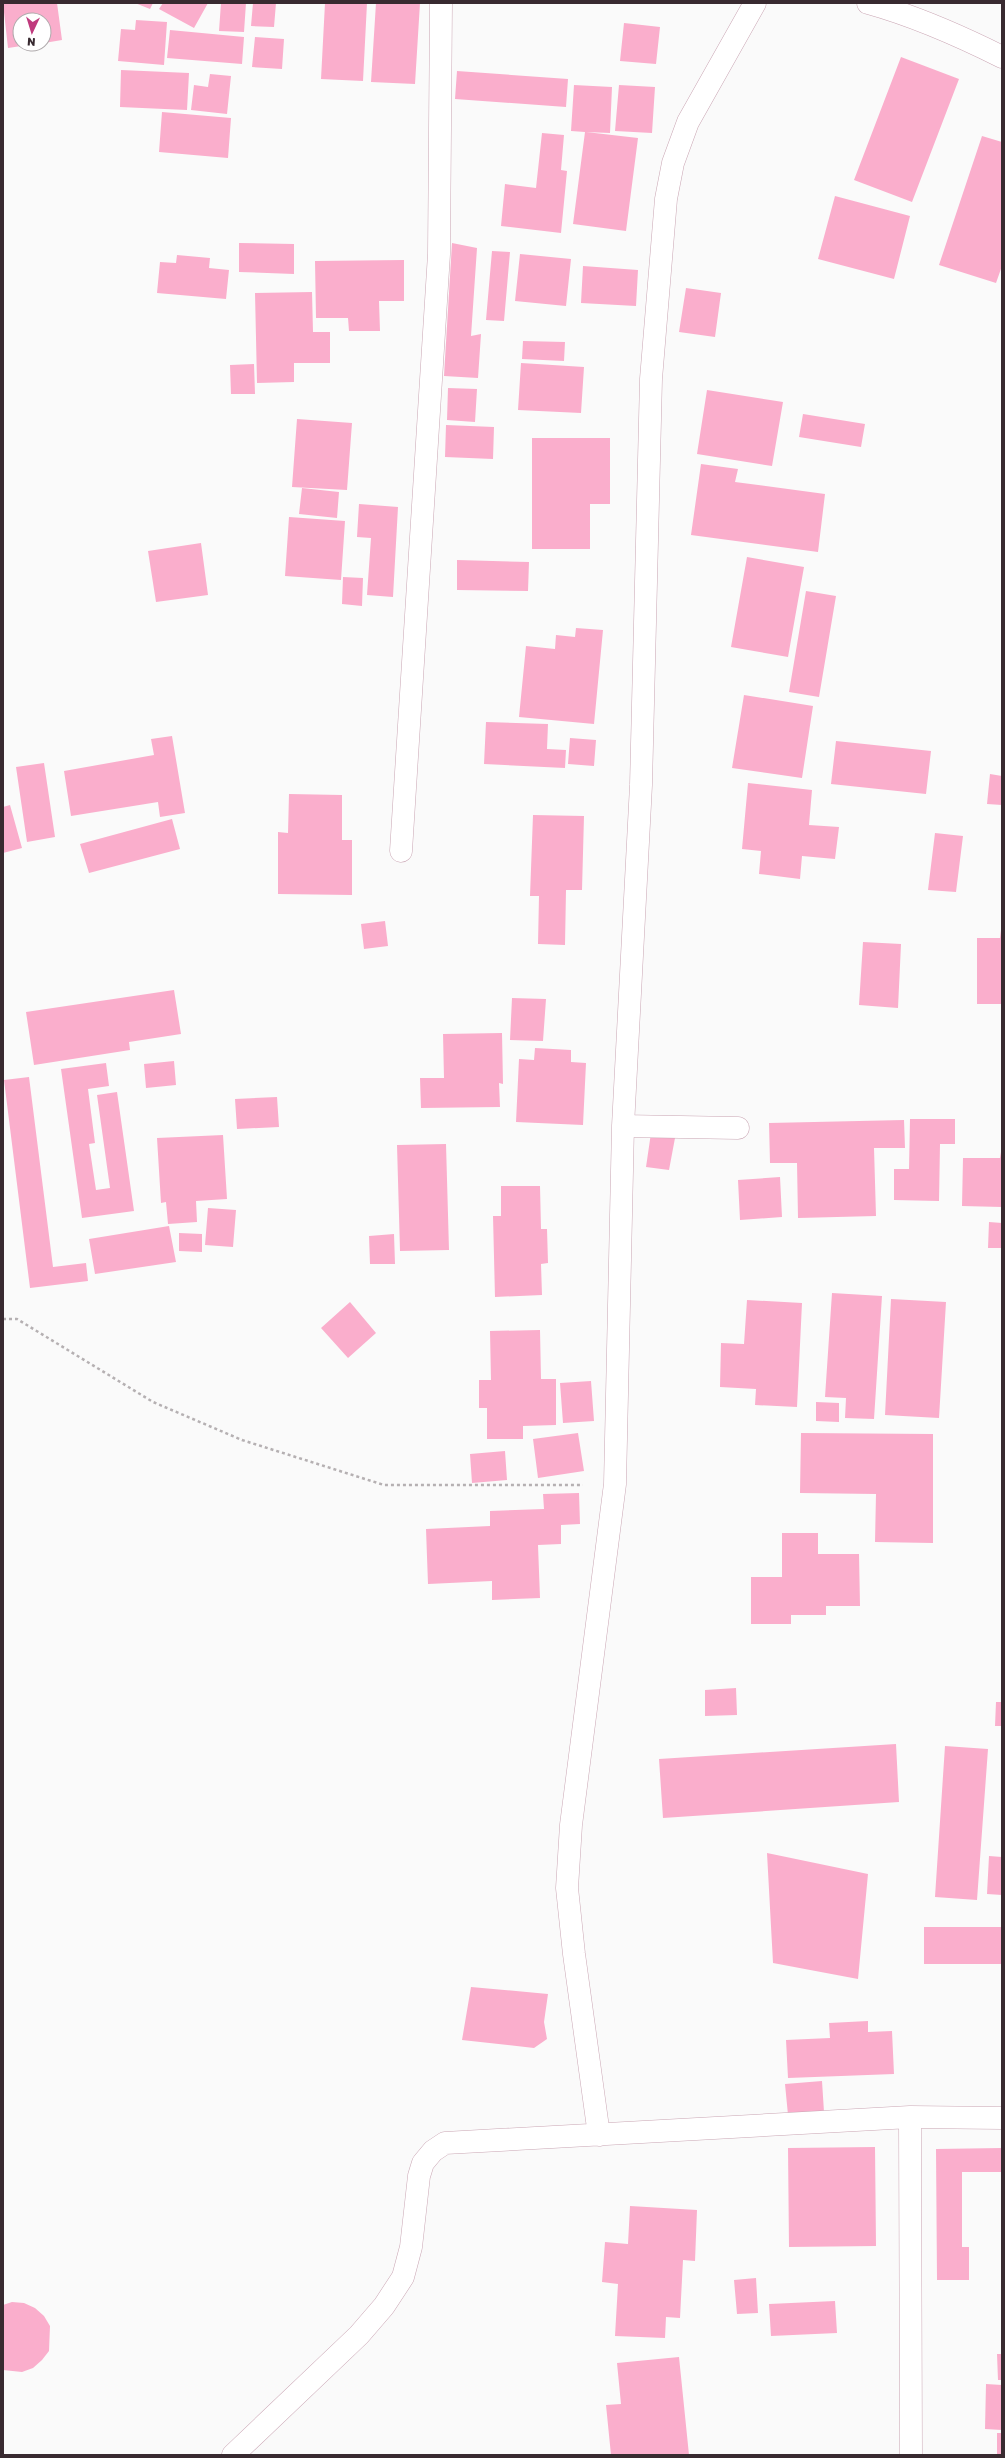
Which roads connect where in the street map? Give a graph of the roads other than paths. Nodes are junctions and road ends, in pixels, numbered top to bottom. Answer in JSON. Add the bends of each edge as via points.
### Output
{"nodes":[{"id":1,"x":441,"y":3,"type":"edge"},
{"id":2,"x":755,"y":3,"type":"edge"},
{"id":3,"x":868,"y":3,"type":"edge"},
{"id":4,"x":1002,"y":57,"type":"edge"},
{"id":5,"x":401,"y":851,"type":"dead end"},
{"id":6,"x":622,"y":1126,"type":"junction"},
{"id":7,"x":738,"y":1128,"type":"dead end"},
{"id":8,"x":910,"y":2117,"type":"junction"},
{"id":9,"x":1002,"y":2118,"type":"edge"},
{"id":10,"x":599,"y":2135,"type":"junction"},
{"id":11,"x":233,"y":2455,"type":"edge"},
{"id":12,"x":911,"y":2455,"type":"edge"}],
"edges":[{"from":1,"to":5,"type":"street","via":[[439,254]]},
{"from":2,"to":6,"type":"street","via":[[688,122],[673,163],[666,199],[651,379],[641,786]]},
{"from":3,"to":4,"type":"street","via":[[907,14],[959,35]]},
{"from":6,"to":7,"type":"street"},
{"from":6,"to":10,"type":"street","via":[[615,1484],[571,1825],[567,1888]]},
{"from":8,"to":9,"type":"street"},
{"from":8,"to":10,"type":"street"},
{"from":8,"to":12,"type":"street"},
{"from":10,"to":11,"type":"street","via":[[445,2143],[433,2151],[423,2163],[418,2176],[411,2248],[402,2277],[384,2306],[359,2335]]}]}
